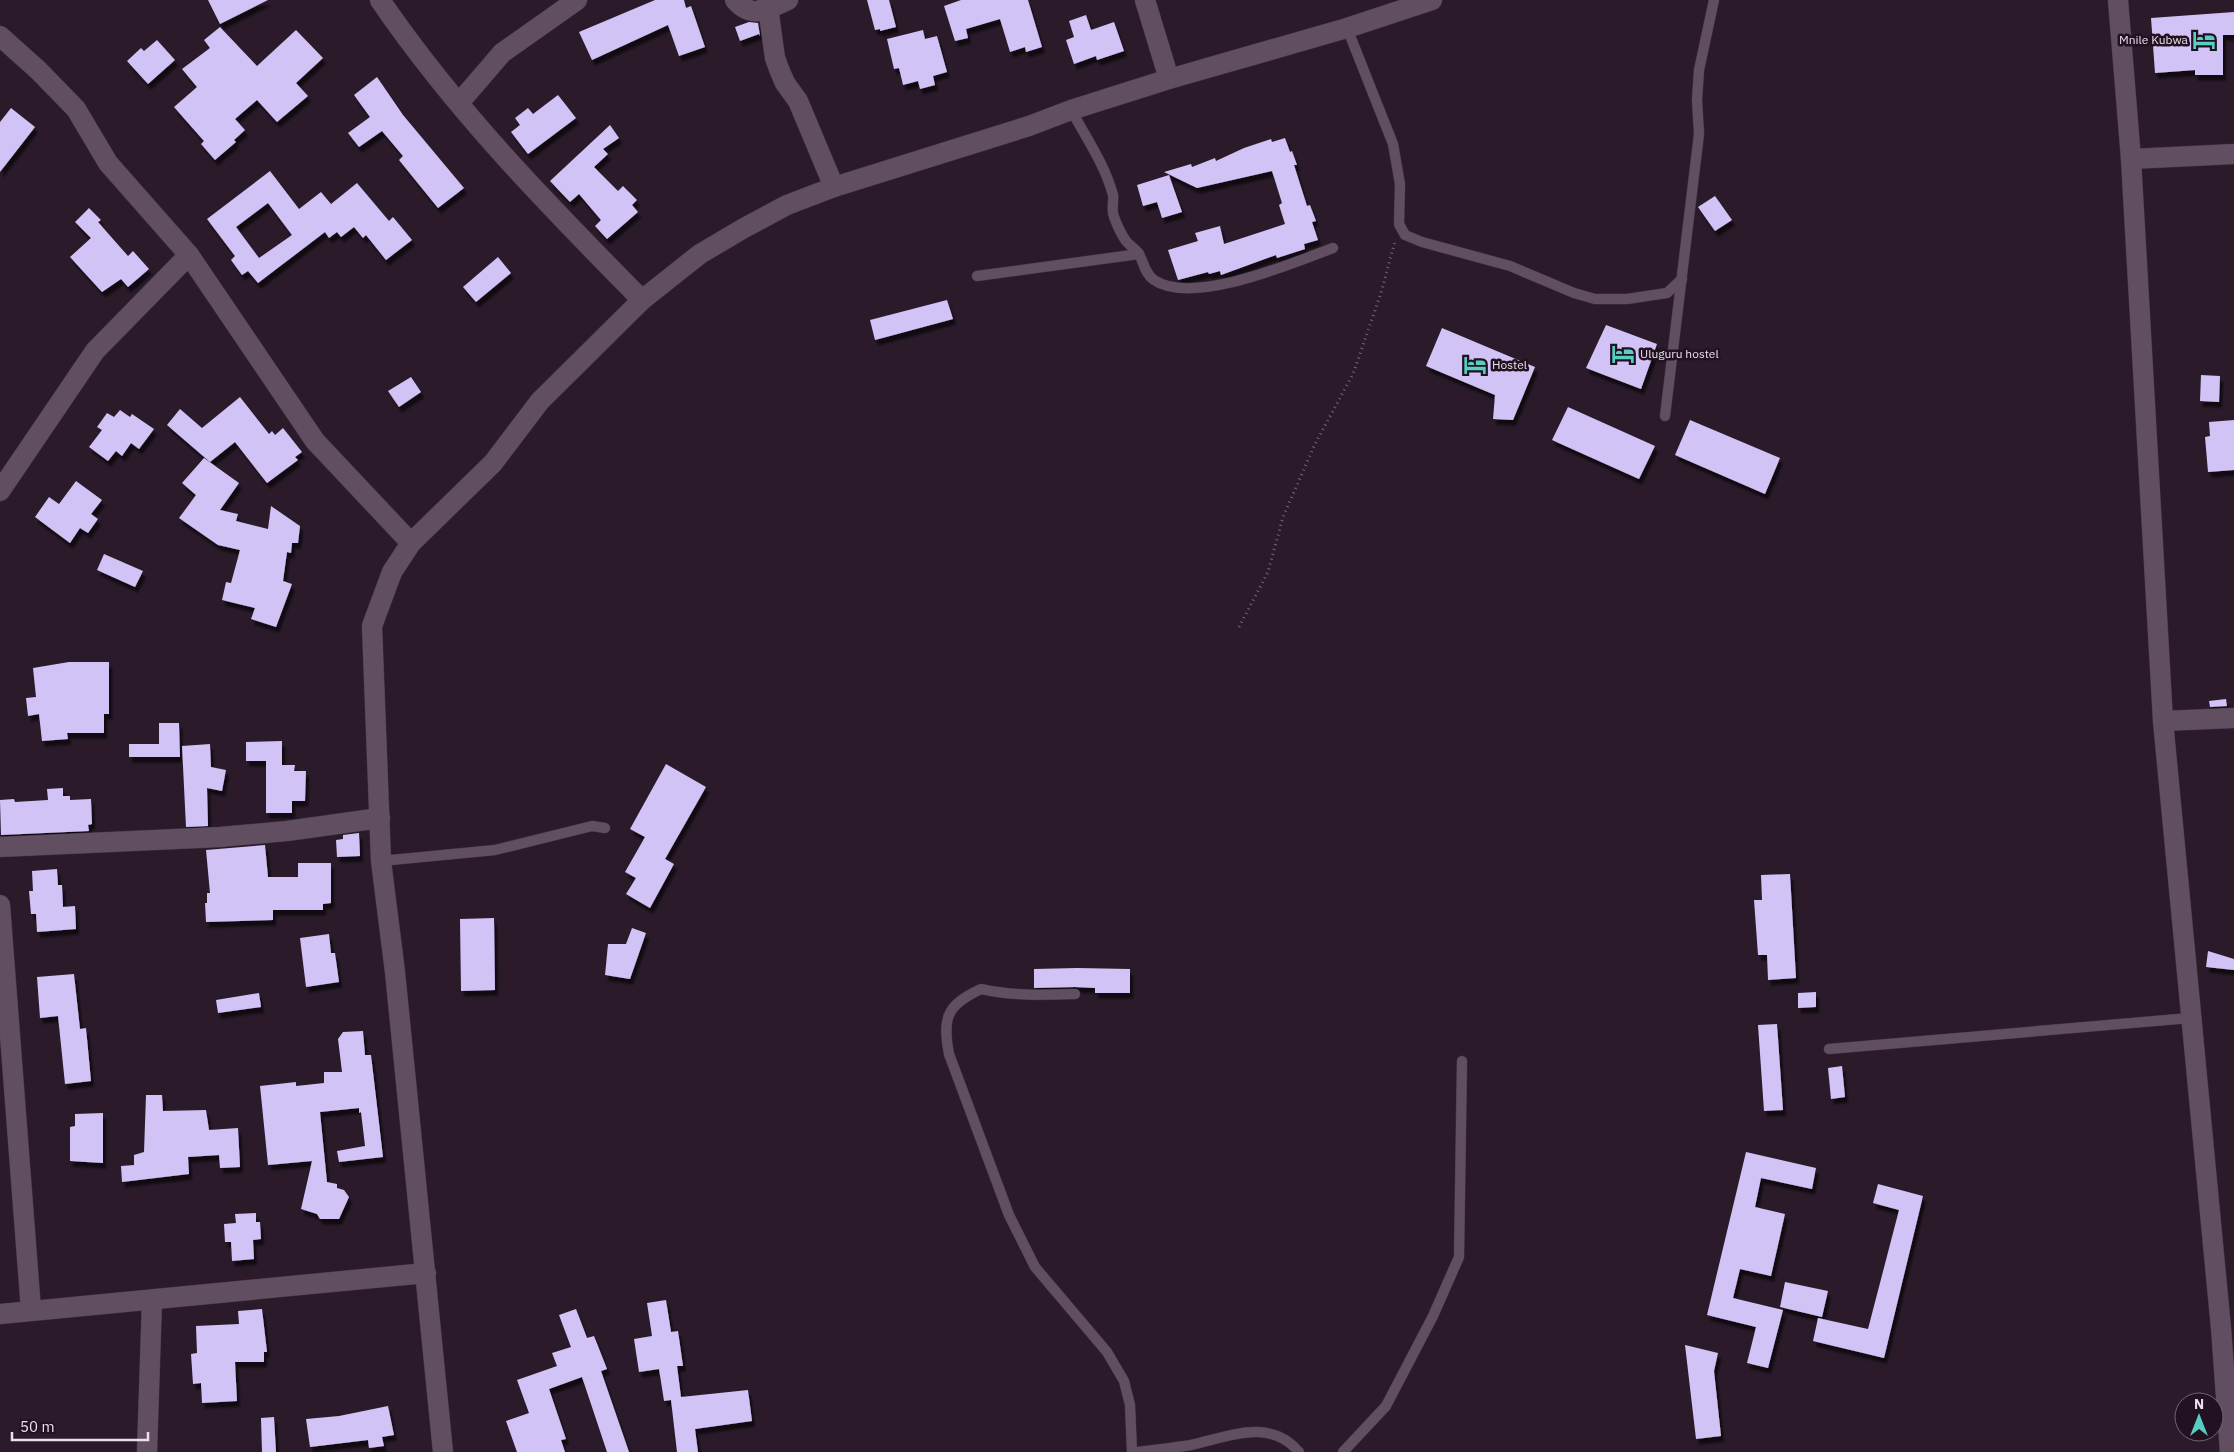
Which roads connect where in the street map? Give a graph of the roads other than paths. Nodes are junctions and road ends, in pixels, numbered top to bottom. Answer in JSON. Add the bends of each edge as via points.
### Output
{"nodes":[{"id":1,"x":380,"y":0,"type":"edge"},
{"id":2,"x":577,"y":0,"type":"edge"},
{"id":3,"x":734,"y":0,"type":"edge"},
{"id":4,"x":788,"y":0,"type":"edge"},
{"id":5,"x":1145,"y":0,"type":"edge"},
{"id":6,"x":1432,"y":0,"type":"edge"},
{"id":7,"x":1714,"y":0,"type":"edge"},
{"id":8,"x":2118,"y":0,"type":"edge"},
{"id":9,"x":768,"y":4,"type":"edge"},
{"id":10,"x":1347,"y":28,"type":"junction"},
{"id":11,"x":0,"y":36,"type":"edge"},
{"id":12,"x":1168,"y":79,"type":"junction"},
{"id":13,"x":459,"y":103,"type":"junction"},
{"id":14,"x":1072,"y":110,"type":"junction"},
{"id":15,"x":2234,"y":154,"type":"edge"},
{"id":16,"x":2131,"y":159,"type":"junction"},
{"id":17,"x":834,"y":187,"type":"junction"},
{"id":18,"x":1333,"y":248,"type":"dead end"},
{"id":19,"x":1139,"y":254,"type":"junction"},
{"id":20,"x":188,"y":255,"type":"junction"},
{"id":21,"x":977,"y":276,"type":"dead end"},
{"id":22,"x":1682,"y":279,"type":"junction"},
{"id":23,"x":642,"y":300,"type":"junction"},
{"id":24,"x":1665,"y":416,"type":"dead end"},
{"id":25,"x":0,"y":491,"type":"edge"},
{"id":26,"x":411,"y":543,"type":"junction"},
{"id":27,"x":2234,"y":718,"type":"edge"},
{"id":28,"x":2163,"y":721,"type":"junction"},
{"id":29,"x":380,"y":818,"type":"junction"},
{"id":30,"x":605,"y":828,"type":"dead end"},
{"id":31,"x":0,"y":847,"type":"edge"},
{"id":32,"x":382,"y":861,"type":"junction"},
{"id":33,"x":0,"y":905,"type":"edge"},
{"id":34,"x":2,"y":965,"type":"edge"},
{"id":35,"x":1075,"y":994,"type":"dead end"},
{"id":36,"x":2190,"y":1018,"type":"junction"},
{"id":37,"x":1829,"y":1049,"type":"dead end"},
{"id":38,"x":1462,"y":1062,"type":"dead end"},
{"id":39,"x":426,"y":1272,"type":"junction"},
{"id":40,"x":152,"y":1300,"type":"junction"},
{"id":41,"x":31,"y":1310,"type":"junction"},
{"id":42,"x":0,"y":1314,"type":"edge"},
{"id":43,"x":2227,"y":1327,"type":"edge"},
{"id":44,"x":2231,"y":1440,"type":"edge"},
{"id":45,"x":147,"y":1452,"type":"edge"},
{"id":46,"x":443,"y":1452,"type":"edge"},
{"id":47,"x":1132,"y":1452,"type":"edge"},
{"id":48,"x":1137,"y":1452,"type":"edge"},
{"id":49,"x":1299,"y":1452,"type":"edge"},
{"id":50,"x":1343,"y":1452,"type":"edge"}],
"edges":[{"from":1,"to":13,"type":"street"},
{"from":2,"to":13,"type":"street","via":[[502,53]]},
{"from":3,"to":9,"type":"street","via":[[755,13]]},
{"from":4,"to":9,"type":"street"},
{"from":5,"to":12,"type":"street"},
{"from":6,"to":10,"type":"street"},
{"from":7,"to":22,"type":"lane","via":[[1699,70],[1699,134]]},
{"from":8,"to":16,"type":"street"},
{"from":9,"to":17,"type":"street","via":[[777,64],[798,101]]},
{"from":10,"to":12,"type":"street"},
{"from":10,"to":22,"type":"lane","via":[[1393,144],[1400,184],[1399,224],[1405,235],[1510,266],[1595,299],[1626,299],[1667,293]]},
{"from":11,"to":20,"type":"street","via":[[76,109],[108,163]]},
{"from":12,"to":14,"type":"street"},
{"from":13,"to":23,"type":"street","via":[[498,151]]},
{"from":14,"to":17,"type":"street"},
{"from":14,"to":19,"type":"lane","via":[[1104,170],[1113,197],[1112,214],[1119,230]]},
{"from":15,"to":16,"type":"street"},
{"from":16,"to":28,"type":"street"},
{"from":17,"to":23,"type":"street","via":[[788,205],[744,228],[700,254]]},
{"from":18,"to":19,"type":"lane","via":[[1221,284],[1182,289],[1154,280],[1143,266]]},
{"from":19,"to":21,"type":"lane"},
{"from":20,"to":25,"type":"street","via":[[95,351]]},
{"from":20,"to":26,"type":"street","via":[[315,441]]},
{"from":22,"to":24,"type":"lane"},
{"from":23,"to":26,"type":"street","via":[[540,401],[493,463]]},
{"from":26,"to":29,"type":"street","via":[[392,572],[372,626]]},
{"from":27,"to":28,"type":"street"},
{"from":28,"to":36,"type":"street"},
{"from":29,"to":31,"type":"street","via":[[287,832]]},
{"from":29,"to":32,"type":"street"},
{"from":30,"to":32,"type":"lane","via":[[592,826],[495,850]]},
{"from":32,"to":39,"type":"street"},
{"from":33,"to":34,"type":"street"},
{"from":34,"to":41,"type":"street"},
{"from":35,"to":47,"type":"lane","via":[[1040,996],[981,989],[950,1009],[946,1036],[949,1054],[1009,1214],[1034,1267],[1107,1352],[1124,1381],[1130,1404]]},
{"from":36,"to":37,"type":"lane"},
{"from":36,"to":43,"type":"street"},
{"from":38,"to":50,"type":"lane","via":[[1458,1257],[1433,1316],[1386,1406]]},
{"from":39,"to":40,"type":"street"},
{"from":39,"to":46,"type":"street"},
{"from":40,"to":41,"type":"street"},
{"from":40,"to":45,"type":"street"},
{"from":41,"to":42,"type":"street"},
{"from":43,"to":44,"type":"street"},
{"from":48,"to":49,"type":"lane","via":[[1190,1445],[1239,1432],[1270,1431],[1293,1444]]}]}
